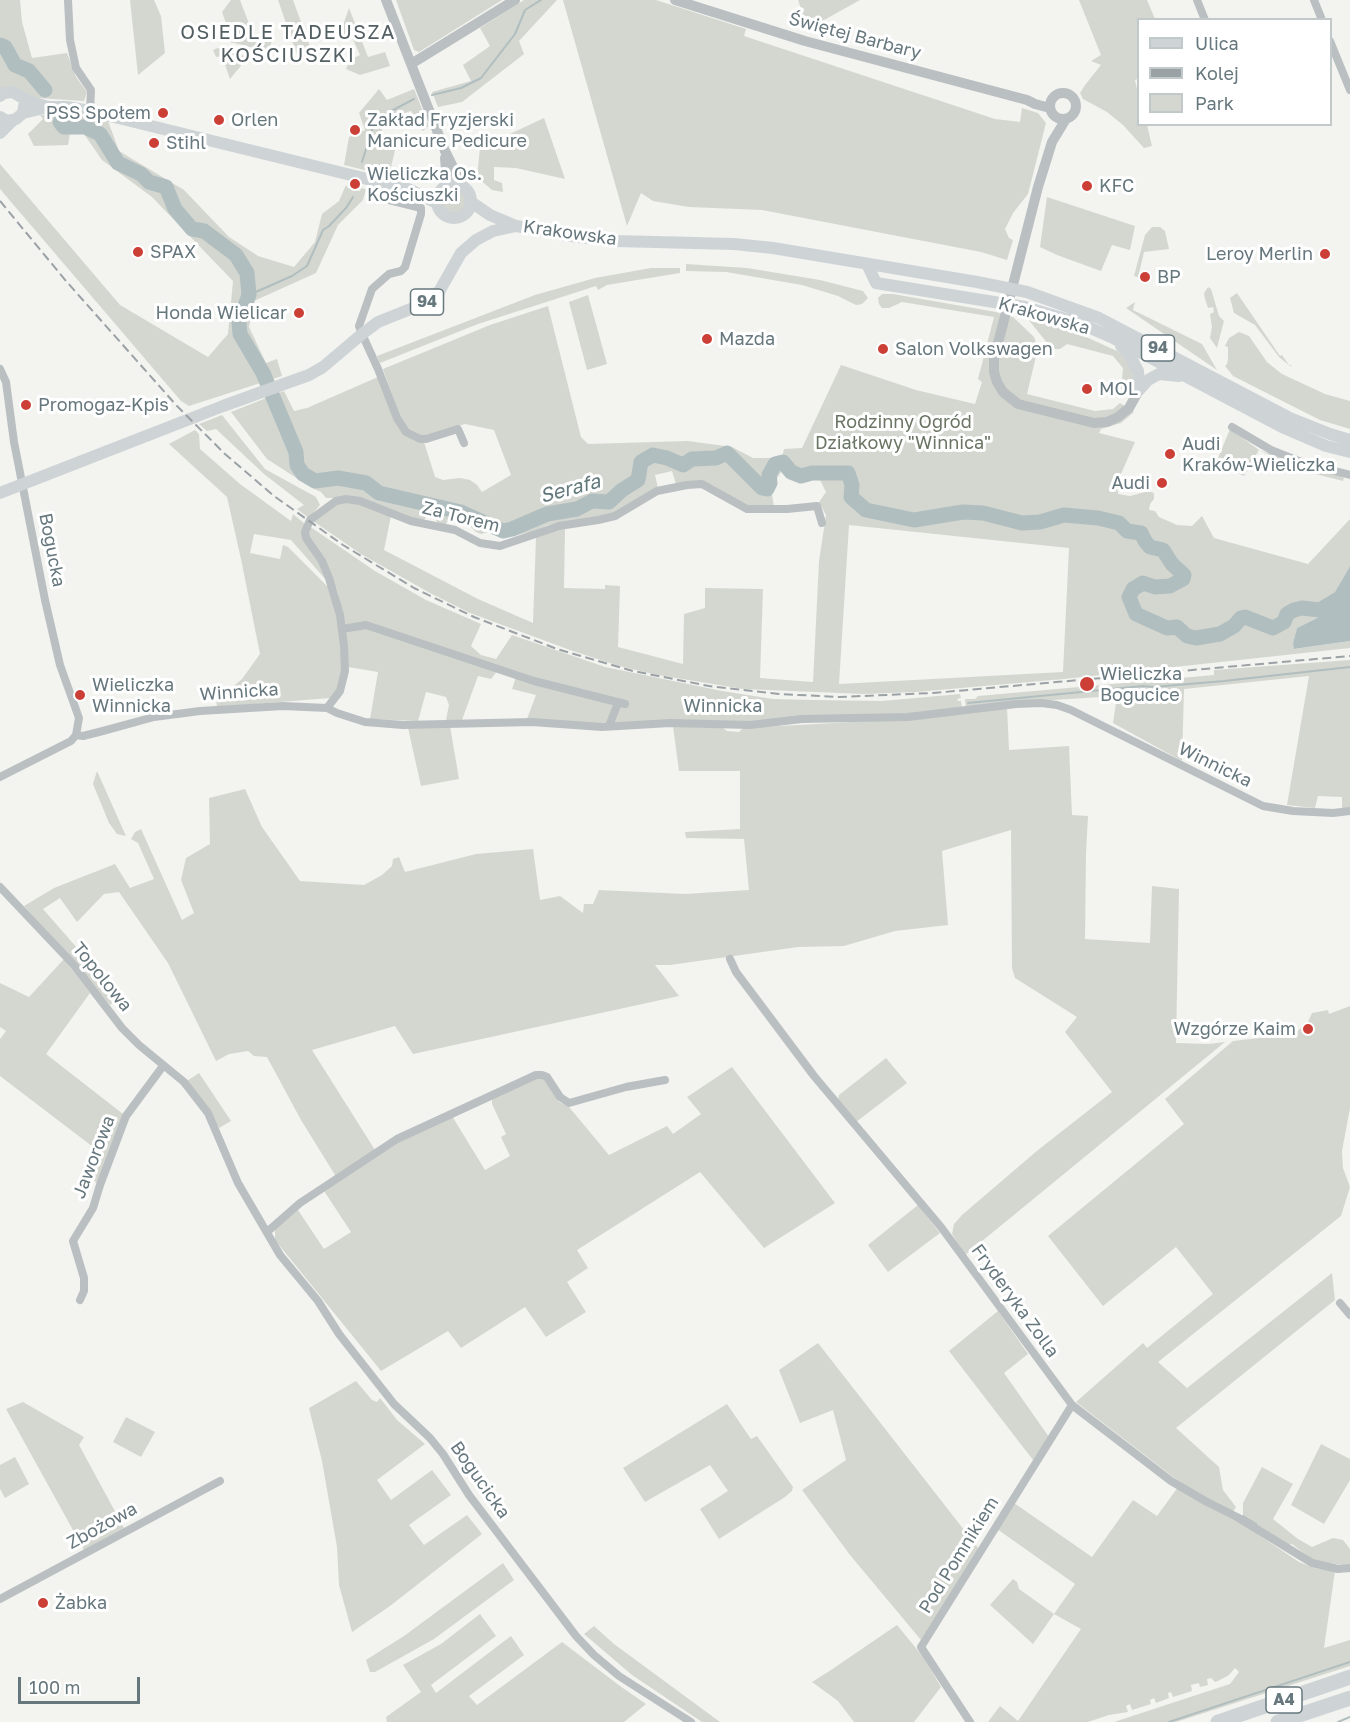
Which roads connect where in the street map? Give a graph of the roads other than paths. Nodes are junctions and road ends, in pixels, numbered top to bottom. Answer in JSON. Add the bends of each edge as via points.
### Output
{"nodes":[{"id":1,"x":68,"y":0,"type":"edge"},
{"id":2,"x":386,"y":0,"type":"edge"},
{"id":3,"x":515,"y":0,"type":"edge"},
{"id":4,"x":675,"y":0,"type":"edge"},
{"id":5,"x":1197,"y":0,"type":"edge"},
{"id":6,"x":1314,"y":0,"type":"edge"},
{"id":7,"x":1203,"y":18,"type":"edge"},
{"id":8,"x":1321,"y":18,"type":"edge"},
{"id":9,"x":1332,"y":46,"type":"edge"},
{"id":10,"x":411,"y":64,"type":"junction"},
{"id":11,"x":1350,"y":90,"type":"edge"},
{"id":12,"x":1,"y":94,"type":"edge"},
{"id":13,"x":21,"y":96,"type":"junction"},
{"id":14,"x":48,"y":107,"type":"junction"},
{"id":15,"x":1052,"y":108,"type":"junction"},
{"id":16,"x":90,"y":111,"type":"junction"},
{"id":17,"x":23,"y":113,"type":"junction"},
{"id":18,"x":6,"y":119,"type":"edge"},
{"id":19,"x":1066,"y":119,"type":"junction"},
{"id":20,"x":0,"y":133,"type":"edge"},
{"id":21,"x":1052,"y":142,"type":"junction"},
{"id":22,"x":445,"y":151,"type":"junction"},
{"id":23,"x":378,"y":182,"type":"junction"},
{"id":24,"x":462,"y":185,"type":"junction"},
{"id":25,"x":441,"y":193,"type":"junction"},
{"id":26,"x":469,"y":207,"type":"junction"},
{"id":27,"x":516,"y":226,"type":"junction"},
{"id":28,"x":867,"y":264,"type":"junction"},
{"id":29,"x":362,"y":334,"type":"junction"},
{"id":30,"x":1111,"y":337,"type":"junction"},
{"id":31,"x":0,"y":369,"type":"edge"},
{"id":32,"x":1188,"y":378,"type":"junction"},
{"id":33,"x":1139,"y":390,"type":"junction"},
{"id":34,"x":1232,"y":427,"type":"dead end"},
{"id":35,"x":1350,"y":440,"type":"edge"},
{"id":36,"x":464,"y":443,"type":"dead end"},
{"id":37,"x":1350,"y":452,"type":"edge"},
{"id":38,"x":1350,"y":475,"type":"edge"},
{"id":39,"x":22,"y":484,"type":"junction"},
{"id":40,"x":0,"y":493,"type":"edge"},
{"id":41,"x":822,"y":523,"type":"dead end"},
{"id":42,"x":342,"y":629,"type":"junction"},
{"id":43,"x":327,"y":708,"type":"junction"},
{"id":44,"x":609,"y":726,"type":"junction"},
{"id":45,"x":76,"y":735,"type":"junction"},
{"id":46,"x":0,"y":777,"type":"edge"},
{"id":47,"x":1350,"y":811,"type":"edge"},
{"id":48,"x":0,"y":887,"type":"edge"},
{"id":49,"x":730,"y":959,"type":"dead end"},
{"id":50,"x":163,"y":1066,"type":"junction"},
{"id":51,"x":665,"y":1080,"type":"dead end"},
{"id":52,"x":184,"y":1082,"type":"joint"},
{"id":53,"x":267,"y":1232,"type":"junction"},
{"id":54,"x":80,"y":1300,"type":"dead end"},
{"id":55,"x":1340,"y":1303,"type":"dead end"},
{"id":56,"x":1350,"y":1315,"type":"edge"},
{"id":57,"x":1072,"y":1405,"type":"junction"},
{"id":58,"x":220,"y":1481,"type":"dead end"},
{"id":59,"x":1350,"y":1568,"type":"edge"},
{"id":60,"x":0,"y":1599,"type":"edge"},
{"id":61,"x":1350,"y":1677,"type":"edge"},
{"id":62,"x":1350,"y":1698,"type":"edge"},
{"id":63,"x":691,"y":1722,"type":"edge"},
{"id":64,"x":970,"y":1722,"type":"edge"},
{"id":65,"x":1218,"y":1722,"type":"edge"},
{"id":66,"x":1278,"y":1722,"type":"edge"}],
"edges":[{"from":1,"to":16,"type":"street","via":[[76,68],[91,90]]},
{"from":2,"to":10,"type":"street"},
{"from":3,"to":10,"type":"street"},
{"from":4,"to":15,"type":"street","name":"Świętej Barbary","via":[[806,41]]},
{"from":5,"to":7,"type":"street"},
{"from":6,"to":8,"type":"street"},
{"from":9,"to":11,"type":"street"},
{"from":10,"to":22,"type":"street"},
{"from":12,"to":13,"type":"main road","via":[[13,92]]},
{"from":13,"to":14,"type":"main road"},
{"from":13,"to":17,"type":"main road"},
{"from":14,"to":16,"type":"main road"},
{"from":14,"to":17,"type":"main road"},
{"from":15,"to":19,"type":"street"},
{"from":15,"to":19,"type":"street","via":[[1062,93],[1073,98],[1076,110]]},
{"from":15,"to":21,"type":"street"},
{"from":16,"to":23,"type":"main road"},
{"from":17,"to":18,"type":"main road"},
{"from":18,"to":20,"type":"main road"},
{"from":19,"to":21,"type":"street"},
{"from":21,"to":33,"type":"street","via":[[994,359],[997,382],[1018,405],[1094,423],[1118,417],[1129,408]]},
{"from":22,"to":24,"type":"street"},
{"from":22,"to":25,"type":"street","via":[[447,171]]},
{"from":23,"to":25,"type":"main road"},
{"from":23,"to":29,"type":"street","via":[[373,196],[421,208],[422,214],[405,267],[389,274],[372,289],[359,326]]},
{"from":24,"to":25,"type":"main road","via":[[452,183]]},
{"from":24,"to":26,"type":"main road","via":[[469,192]]},
{"from":25,"to":26,"type":"main road","via":[[441,212],[450,217],[459,217]]},
{"from":26,"to":27,"type":"main road","name":"Krakowska"},
{"from":27,"to":28,"type":"main road","name":"Krakowska","number":"94","via":[[616,241],[773,248]]},
{"from":27,"to":29,"type":"main road","number":"94","via":[[476,240],[461,253],[440,290],[428,302],[378,322]]},
{"from":28,"to":30,"type":"main road","name":"Krakowska","number":"94","via":[[876,283],[1025,307],[1063,317]]},
{"from":28,"to":35,"type":"main road","name":"Krakowska","number":"94","via":[[1042,296],[1145,340],[1290,418]]},
{"from":29,"to":36,"type":"street","via":[[406,432],[426,439],[458,429]]},
{"from":29,"to":39,"type":"main road","number":"94","via":[[309,375]]},
{"from":30,"to":32,"type":"main road","name":"Krakowska","number":"94"},
{"from":30,"to":33,"type":"main road","via":[[1132,359],[1138,371]]},
{"from":31,"to":39,"type":"street","name":"Bogucka","via":[[6,382]]},
{"from":32,"to":33,"type":"main road","via":[[1159,374]]},
{"from":32,"to":37,"type":"main road","name":"Krakowska","number":"94","via":[[1303,438]]},
{"from":34,"to":38,"type":"street","via":[[1271,450]]},
{"from":39,"to":40,"type":"main road","number":"94"},
{"from":39,"to":45,"type":"street","name":"Bogucka","via":[[60,665],[79,718]]},
{"from":41,"to":42,"type":"street","name":"Za Torem","via":[[817,506],[747,509],[702,484],[687,484],[657,490],[615,516],[559,525],[500,546],[480,543],[455,530],[411,521],[360,501],[339,500],[314,516],[305,532],[330,578]]},
{"from":42,"to":43,"type":"street","name":"Za Torem","via":[[345,671],[340,691]]},
{"from":42,"to":44,"type":"street","via":[[366,625],[534,681],[621,704]]},
{"from":43,"to":44,"type":"street","name":"Winnicka","via":[[365,722],[403,725],[532,722]]},
{"from":43,"to":45,"type":"street","name":"Winnicka","via":[[283,706],[200,711]]},
{"from":44,"to":47,"type":"street","name":"Winnicka","via":[[908,717],[1041,703],[1071,710],[1263,806],[1293,811]]},
{"from":45,"to":46,"type":"street","via":[[63,746]]},
{"from":48,"to":50,"type":"street","name":"Topolowa","via":[[74,964],[122,1028]]},
{"from":49,"to":57,"type":"street","name":"Fryderyka Zolla","via":[[814,1076],[941,1227]]},
{"from":50,"to":52,"type":"street","name":"Topolowa"},
{"from":50,"to":54,"type":"street","name":"Jaworowa","via":[[126,1116],[93,1208],[73,1241],[84,1278]]},
{"from":51,"to":53,"type":"street","via":[[569,1103],[547,1077],[536,1075],[398,1139],[300,1203]]},
{"from":52,"to":53,"type":"street","name":"Bogucicka","via":[[208,1113],[238,1183]]},
{"from":53,"to":63,"type":"street","name":"Bogucicka","via":[[280,1255],[394,1404],[443,1454],[469,1495],[576,1636],[619,1676]]},
{"from":55,"to":56,"type":"street"},
{"from":57,"to":59,"type":"street","name":"Fryderyka Zolla","via":[[1171,1481],[1312,1563]]},
{"from":57,"to":64,"type":"street","name":"Pod Pomnikiem","via":[[921,1647]]},
{"from":58,"to":60,"type":"street","name":"Zbożowa"},
{"from":61,"to":65,"type":"highway","number":"A4"},
{"from":62,"to":66,"type":"highway","number":"A4"}]}
